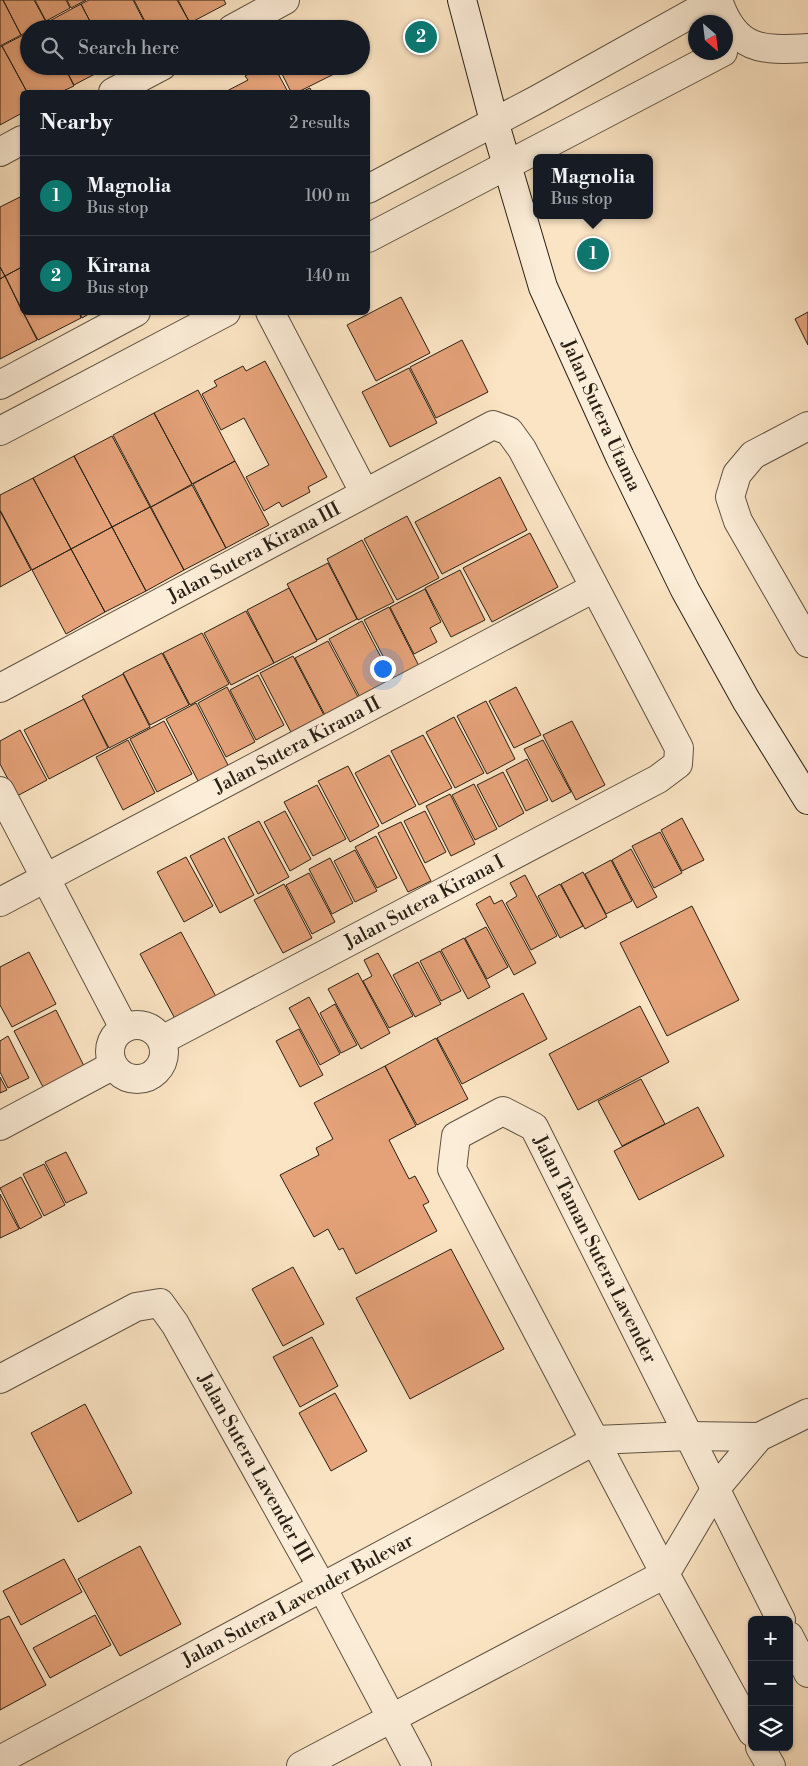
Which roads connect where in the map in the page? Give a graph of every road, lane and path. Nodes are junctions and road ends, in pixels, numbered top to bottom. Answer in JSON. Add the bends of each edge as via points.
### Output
{"nodes":[{"id":1,"x":285,"y":0,"type":"edge"},
{"id":2,"x":462,"y":0,"type":"edge"},
{"id":3,"x":717,"y":0,"type":"edge"},
{"id":4,"x":723,"y":15,"type":"edge"},
{"id":5,"x":248,"y":20,"type":"edge"},
{"id":6,"x":733,"y":48,"type":"edge"},
{"id":7,"x":808,"y":48,"type":"edge"},
{"id":8,"x":707,"y":60,"type":"edge"},
{"id":9,"x":154,"y":78,"type":"edge"},
{"id":10,"x":119,"y":90,"type":"edge"},
{"id":11,"x":494,"y":121,"type":"junction"},
{"id":12,"x":20,"y":141,"type":"edge"},
{"id":13,"x":0,"y":152,"type":"edge"},
{"id":14,"x":508,"y":164,"type":"junction"},
{"id":15,"x":370,"y":188,"type":"edge"},
{"id":16,"x":370,"y":237,"type":"edge"},
{"id":17,"x":130,"y":315,"type":"edge"},
{"id":18,"x":220,"y":315,"type":"edge"},
{"id":19,"x":272,"y":315,"type":"edge"},
{"id":20,"x":0,"y":385,"type":"edge"},
{"id":21,"x":808,"y":426,"type":"edge"},
{"id":22,"x":0,"y":432,"type":"edge"},
{"id":23,"x":364,"y":492,"type":"junction"},
{"id":24,"x":594,"y":588,"type":"junction"},
{"id":25,"x":808,"y":643,"type":"edge"},
{"id":26,"x":0,"y":688,"type":"edge"},
{"id":27,"x":0,"y":790,"type":"edge"},
{"id":28,"x":808,"y":800,"type":"edge"},
{"id":29,"x":46,"y":877,"type":"junction"},
{"id":30,"x":0,"y":902,"type":"edge"},
{"id":31,"x":124,"y":1028,"type":"junction"},
{"id":32,"x":162,"y":1040,"type":"junction"},
{"id":33,"x":112,"y":1066,"type":"junction"},
{"id":34,"x":0,"y":1126,"type":"edge"},
{"id":35,"x":0,"y":1379,"type":"edge"},
{"id":36,"x":808,"y":1413,"type":"edge"},
{"id":37,"x":689,"y":1436,"type":"junction"},
{"id":38,"x":759,"y":1437,"type":"junction"},
{"id":39,"x":596,"y":1440,"type":"junction"},
{"id":40,"x":716,"y":1488,"type":"junction"},
{"id":41,"x":665,"y":1574,"type":"junction"},
{"id":42,"x":322,"y":1588,"type":"junction"},
{"id":43,"x":779,"y":1616,"type":"edge"},
{"id":44,"x":793,"y":1644,"type":"edge"},
{"id":45,"x":808,"y":1673,"type":"edge"},
{"id":46,"x":392,"y":1718,"type":"junction"},
{"id":47,"x":748,"y":1725,"type":"edge"},
{"id":48,"x":762,"y":1751,"type":"edge"},
{"id":49,"x":0,"y":1760,"type":"edge"},
{"id":50,"x":301,"y":1766,"type":"edge"},
{"id":51,"x":417,"y":1766,"type":"edge"},
{"id":52,"x":771,"y":1766,"type":"edge"}],
"edges":[{"from":1,"to":5,"type":"street"},
{"from":2,"to":11,"type":"street","name":"Jalan Sutera Utama"},
{"from":3,"to":4,"type":"street"},
{"from":3,"to":11,"type":"street"},
{"from":6,"to":7,"type":"street"},
{"from":8,"to":14,"type":"street"},
{"from":9,"to":10,"type":"street"},
{"from":11,"to":14,"type":"street","name":"Jalan Sutera Utama"},
{"from":11,"to":15,"type":"street"},
{"from":12,"to":13,"type":"street"},
{"from":14,"to":16,"type":"street"},
{"from":14,"to":28,"type":"street","name":"Jalan Sutera Utama","via":[[543,287],[620,457],[685,590],[746,700]]},
{"from":17,"to":20,"type":"street"},
{"from":18,"to":22,"type":"street"},
{"from":19,"to":23,"type":"street"},
{"from":21,"to":25,"type":"street","via":[[753,456],[737,474],[730,497],[738,521]]},
{"from":23,"to":24,"type":"street","name":"Jalan Sutera Kirana III","via":[[493,425],[509,431],[522,449]]},
{"from":23,"to":26,"type":"street","name":"Jalan Sutera Kirana III"},
{"from":24,"to":29,"type":"street","name":"Jalan Sutera Kirana II"},
{"from":24,"to":32,"type":"street","name":"Jalan Sutera Kirana I","via":[[679,748],[680,758],[674,770]]},
{"from":27,"to":29,"type":"street"},
{"from":29,"to":30,"type":"street","name":"Jalan Sutera Kirana II"},
{"from":29,"to":31,"type":"street"},
{"from":31,"to":32,"type":"street","via":[[146,1026]]},
{"from":31,"to":33,"type":"street","via":[[114,1038],[109,1051]]},
{"from":32,"to":33,"type":"street","via":[[165,1052],[155,1074],[132,1080]]},
{"from":33,"to":34,"type":"street"},
{"from":35,"to":42,"type":"street","name":"Jalan Sutera Lavender III","via":[[136,1307],[160,1304],[175,1324]]},
{"from":36,"to":38,"type":"street"},
{"from":37,"to":38,"type":"street"},
{"from":37,"to":39,"type":"street"},
{"from":37,"to":39,"type":"street","name":"Jalan Taman Sutera Lavender","via":[[534,1127],[503,1111],[456,1136],[452,1169]]},
{"from":37,"to":40,"type":"street","name":"Jalan Taman Sutera Lavender"},
{"from":38,"to":40,"type":"street"},
{"from":39,"to":41,"type":"street"},
{"from":39,"to":42,"type":"street","name":"Jalan Sutera Lavender Bulevar"},
{"from":40,"to":41,"type":"street"},
{"from":40,"to":43,"type":"street","name":"Jalan Taman Sutera Lavender"},
{"from":41,"to":46,"type":"street"},
{"from":41,"to":47,"type":"street"},
{"from":42,"to":46,"type":"street","name":"Jalan Sutera Lavender III"},
{"from":42,"to":49,"type":"street","name":"Jalan Sutera Lavender Bulevar"},
{"from":44,"to":45,"type":"street"},
{"from":46,"to":50,"type":"street"},
{"from":46,"to":51,"type":"street","name":"Jalan Sutera Lavender III"},
{"from":48,"to":52,"type":"street"}]}
